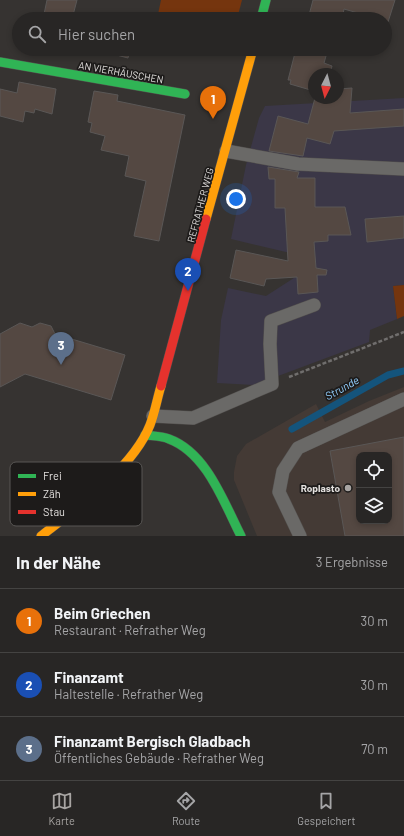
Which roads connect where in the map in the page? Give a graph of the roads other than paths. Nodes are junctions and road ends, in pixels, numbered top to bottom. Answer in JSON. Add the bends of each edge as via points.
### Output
{"nodes":[{"id":1,"x":266,"y":0,"type":"edge"},
{"id":2,"x":263,"y":12,"type":"edge"},
{"id":3,"x":251,"y":56,"type":"edge"},
{"id":4,"x":0,"y":62,"type":"edge"},
{"id":5,"x":185,"y":94,"type":"dead end"},
{"id":6,"x":226,"y":151,"type":"junction"},
{"id":7,"x":404,"y":169,"type":"edge"},
{"id":8,"x":314,"y":305,"type":"dead end"},
{"id":9,"x":404,"y":398,"type":"edge"},
{"id":10,"x":154,"y":416,"type":"junction"},
{"id":11,"x":145,"y":435,"type":"junction"},
{"id":12,"x":124,"y":462,"type":"edge"},
{"id":13,"x":54,"y":526,"type":"edge"},
{"id":14,"x":41,"y":536,"type":"edge"},
{"id":15,"x":240,"y":536,"type":"edge"},
{"id":16,"x":300,"y":536,"type":"edge"}],
"edges":[{"from":1,"to":2,"type":"main road"},
{"from":3,"to":6,"type":"main road","name":"REFRATHER WEG"},
{"from":4,"to":5,"type":"main road","name":"AN VIERHÄUSCHEN"},
{"from":6,"to":7,"type":"lane","via":[[298,164]]},
{"from":6,"to":10,"type":"main road","name":"REFRATHER WEG"},
{"from":8,"to":10,"type":"lane","via":[[271,321],[272,384],[193,418]]},
{"from":9,"to":16,"type":"lane","via":[[298,448],[283,471],[279,492]]},
{"from":10,"to":11,"type":"main road","name":"REFRATHER WEG"},
{"from":11,"to":12,"type":"main road","name":"REFRATHER WEG"},
{"from":11,"to":15,"type":"main road","via":[[170,439],[190,452],[211,480]]},
{"from":13,"to":14,"type":"main road","name":"REFRATHER WEG"}]}
